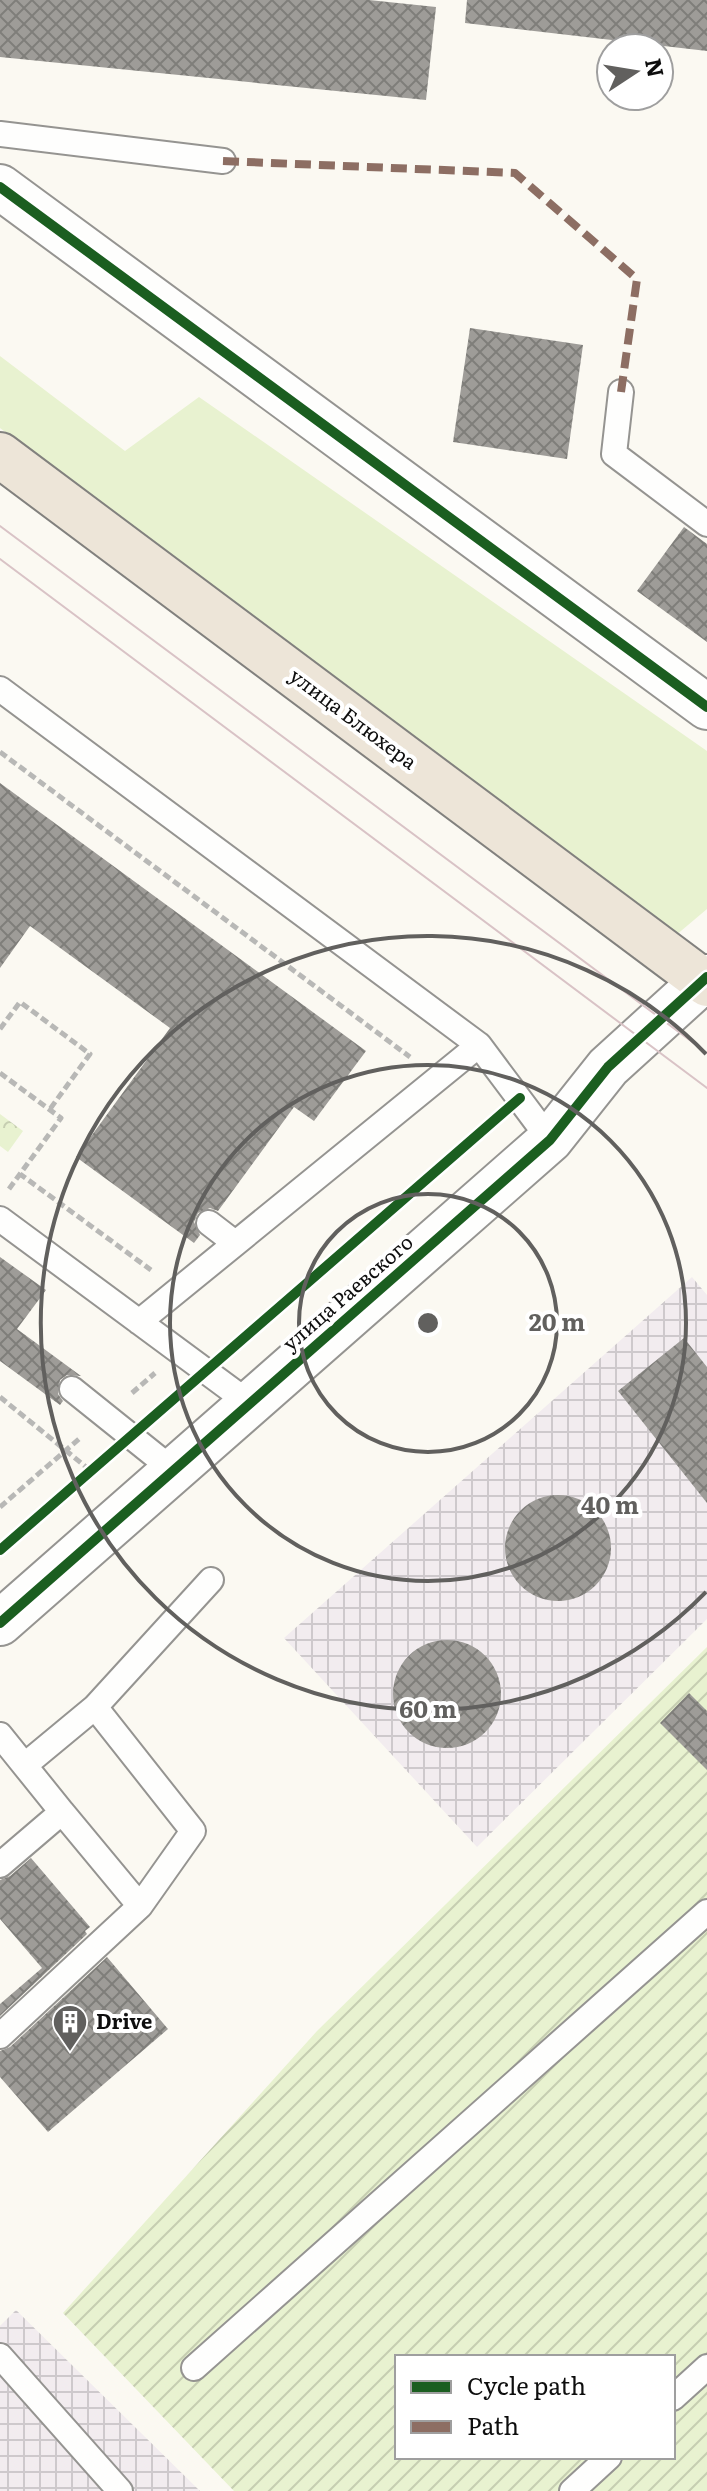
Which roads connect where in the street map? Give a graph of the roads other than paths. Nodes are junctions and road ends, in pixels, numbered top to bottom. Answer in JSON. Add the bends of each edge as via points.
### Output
{"nodes":[{"id":1,"x":0,"y":134,"type":"edge"},
{"id":2,"x":223,"y":161,"type":"dead end"},
{"id":3,"x":0,"y":187,"type":"edge"},
{"id":4,"x":621,"y":392,"type":"dead end"},
{"id":5,"x":0,"y":455,"type":"edge"},
{"id":6,"x":707,"y":524,"type":"edge"},
{"id":7,"x":0,"y":689,"type":"edge"},
{"id":8,"x":707,"y":707,"type":"edge"},
{"id":9,"x":706,"y":980,"type":"edge"},
{"id":10,"x":479,"y":1045,"type":"junction"},
{"id":11,"x":550,"y":1140,"type":"junction"},
{"id":12,"x":0,"y":1219,"type":"edge"},
{"id":13,"x":209,"y":1223,"type":"dead end"},
{"id":14,"x":235,"y":1243,"type":"junction"},
{"id":15,"x":139,"y":1322,"type":"junction"},
{"id":16,"x":72,"y":1389,"type":"dead end"},
{"id":17,"x":249,"y":1403,"type":"junction"},
{"id":18,"x":173,"y":1470,"type":"junction"},
{"id":19,"x":211,"y":1580,"type":"dead end"},
{"id":20,"x":0,"y":1623,"type":"edge"},
{"id":21,"x":95,"y":1707,"type":"junction"},
{"id":22,"x":0,"y":1735,"type":"edge"},
{"id":23,"x":25,"y":1765,"type":"junction"},
{"id":24,"x":62,"y":1812,"type":"junction"},
{"id":25,"x":0,"y":1865,"type":"edge"},
{"id":26,"x":140,"y":1906,"type":"junction"},
{"id":27,"x":707,"y":1912,"type":"edge"},
{"id":28,"x":0,"y":2036,"type":"edge"},
{"id":29,"x":0,"y":2356,"type":"edge"},
{"id":30,"x":707,"y":2367,"type":"edge"},
{"id":31,"x":194,"y":2368,"type":"dead end"},
{"id":32,"x":675,"y":2396,"type":"edge"},
{"id":33,"x":607,"y":2459,"type":"edge"},
{"id":34,"x":120,"y":2491,"type":"edge"},
{"id":35,"x":572,"y":2491,"type":"edge"}],
"edges":[{"from":1,"to":2,"type":"lane"},
{"from":3,"to":8,"type":"street"},
{"from":4,"to":6,"type":"lane","via":[[614,454]]},
{"from":5,"to":9,"type":"main road","name":"улица Блюхера"},
{"from":7,"to":10,"type":"lane"},
{"from":9,"to":11,"type":"street","name":"улица Раевского","via":[[608,1067]]},
{"from":10,"to":11,"type":"lane"},
{"from":10,"to":14,"type":"lane"},
{"from":11,"to":17,"type":"street","name":"улица Раевского"},
{"from":12,"to":15,"type":"lane"},
{"from":13,"to":14,"type":"lane"},
{"from":14,"to":15,"type":"lane"},
{"from":15,"to":17,"type":"lane"},
{"from":16,"to":18,"type":"lane"},
{"from":17,"to":18,"type":"street","name":"улица Раевского"},
{"from":18,"to":20,"type":"street","name":"улица Раевского"},
{"from":19,"to":21,"type":"lane"},
{"from":21,"to":23,"type":"lane"},
{"from":21,"to":26,"type":"lane","via":[[193,1831]]},
{"from":22,"to":23,"type":"lane"},
{"from":23,"to":24,"type":"lane"},
{"from":24,"to":25,"type":"lane"},
{"from":24,"to":26,"type":"lane"},
{"from":26,"to":28,"type":"lane"},
{"from":27,"to":31,"type":"lane"},
{"from":29,"to":34,"type":"lane"},
{"from":30,"to":32,"type":"lane"},
{"from":33,"to":35,"type":"lane"}]}
